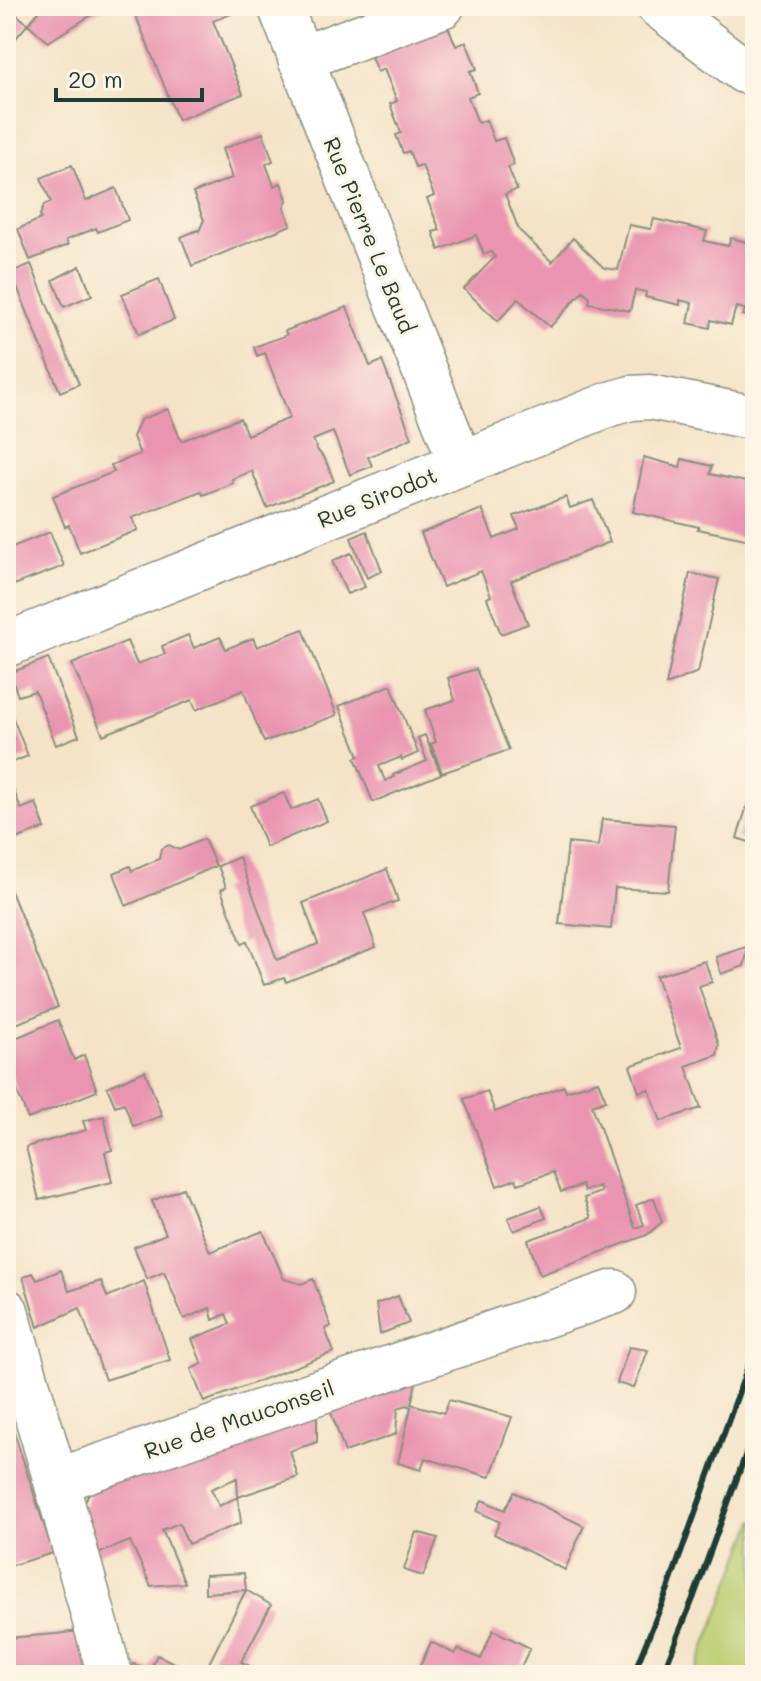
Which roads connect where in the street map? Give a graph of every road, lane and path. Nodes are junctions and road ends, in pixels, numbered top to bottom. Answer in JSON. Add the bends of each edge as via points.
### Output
{"nodes":[{"id":1,"x":280,"y":6,"type":"edge"},
{"id":2,"x":442,"y":6,"type":"edge"},
{"id":3,"x":659,"y":6,"type":"edge"},
{"id":4,"x":300,"y":59,"type":"junction"},
{"id":5,"x":744,"y":71,"type":"dead end"},
{"id":6,"x":755,"y":418,"type":"edge"},
{"id":7,"x":461,"y":463,"type":"junction"},
{"id":8,"x":6,"y":645,"type":"edge"},
{"id":9,"x":614,"y":1292,"type":"dead end"},
{"id":10,"x":6,"y":1311,"type":"edge"},
{"id":11,"x":56,"y":1481,"type":"junction"},
{"id":12,"x":110,"y":1675,"type":"edge"}],
"edges":[{"from":1,"to":4,"type":"street","name":"Rue Pierre Le Baud"},
{"from":2,"to":4,"type":"street"},
{"from":3,"to":5,"type":"street"},
{"from":4,"to":7,"type":"street","name":"Rue Pierre Le Baud"},
{"from":6,"to":7,"type":"street","name":"Rue Sirodot","via":[[650,397],[631,398]]},
{"from":7,"to":8,"type":"street","name":"Rue Sirodot"},
{"from":9,"to":11,"type":"street","name":"Rue de Mauconseil"},
{"from":10,"to":11,"type":"street"},
{"from":11,"to":12,"type":"street"}]}
